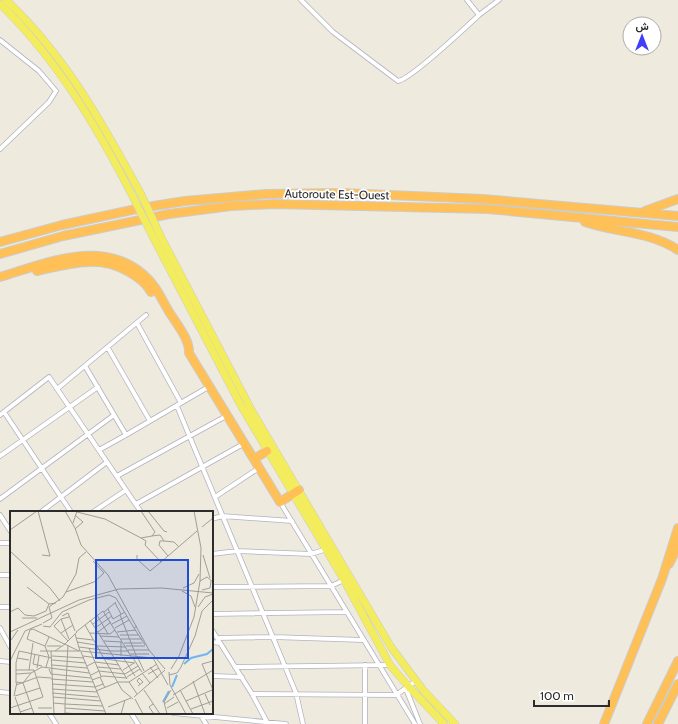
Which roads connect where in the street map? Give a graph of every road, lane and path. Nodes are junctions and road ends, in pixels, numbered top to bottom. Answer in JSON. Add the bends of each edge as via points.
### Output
{"nodes":[{"id":1,"x":6,"y":0,"type":"edge"},
{"id":2,"x":301,"y":0,"type":"edge"},
{"id":3,"x":467,"y":0,"type":"edge"},
{"id":4,"x":499,"y":0,"type":"edge"},
{"id":5,"x":0,"y":4,"type":"edge"},
{"id":6,"x":479,"y":15,"type":"junction"},
{"id":7,"x":0,"y":40,"type":"edge"},
{"id":8,"x":0,"y":149,"type":"edge"},
{"id":9,"x":678,"y":199,"type":"edge"},
{"id":10,"x":641,"y":212,"type":"junction"},
{"id":11,"x":678,"y":216,"type":"edge"},
{"id":12,"x":571,"y":217,"type":"junction"},
{"id":13,"x":678,"y":227,"type":"edge"},
{"id":14,"x":158,"y":238,"type":"junction"},
{"id":15,"x":0,"y":242,"type":"edge"},
{"id":16,"x":678,"y":250,"type":"edge"},
{"id":17,"x":0,"y":254,"type":"edge"},
{"id":18,"x":0,"y":277,"type":"edge"},
{"id":19,"x":0,"y":282,"type":"edge"},
{"id":20,"x":146,"y":315,"type":"dead end"},
{"id":21,"x":137,"y":323,"type":"junction"},
{"id":22,"x":108,"y":348,"type":"junction"},
{"id":23,"x":192,"y":357,"type":"junction"},
{"id":24,"x":85,"y":366,"type":"junction"},
{"id":25,"x":210,"y":386,"type":"junction"},
{"id":26,"x":98,"y":387,"type":"junction"},
{"id":27,"x":57,"y":389,"type":"junction"},
{"id":28,"x":181,"y":403,"type":"junction"},
{"id":29,"x":176,"y":406,"type":"junction"},
{"id":30,"x":69,"y":407,"type":"junction"},
{"id":31,"x":4,"y":412,"type":"junction"},
{"id":32,"x":0,"y":415,"type":"edge"},
{"id":33,"x":114,"y":415,"type":"junction"},
{"id":34,"x":228,"y":415,"type":"junction"},
{"id":35,"x":150,"y":421,"type":"junction"},
{"id":36,"x":88,"y":434,"type":"junction"},
{"id":37,"x":126,"y":435,"type":"junction"},
{"id":38,"x":189,"y":436,"type":"junction"},
{"id":39,"x":22,"y":439,"type":"junction"},
{"id":40,"x":245,"y":444,"type":"junction"},
{"id":41,"x":99,"y":450,"type":"junction"},
{"id":42,"x":267,"y":451,"type":"junction"},
{"id":43,"x":0,"y":456,"type":"edge"},
{"id":44,"x":254,"y":459,"type":"junction"},
{"id":45,"x":107,"y":462,"type":"junction"},
{"id":46,"x":41,"y":467,"type":"junction"},
{"id":47,"x":202,"y":468,"type":"junction"},
{"id":48,"x":260,"y":468,"type":"junction"},
{"id":49,"x":117,"y":476,"type":"junction"},
{"id":50,"x":126,"y":490,"type":"junction"},
{"id":51,"x":295,"y":492,"type":"junction"},
{"id":52,"x":60,"y":496,"type":"junction"},
{"id":53,"x":214,"y":497,"type":"junction"},
{"id":54,"x":0,"y":499,"type":"edge"},
{"id":55,"x":280,"y":502,"type":"junction"},
{"id":56,"x":136,"y":504,"type":"junction"},
{"id":57,"x":42,"y":511,"type":"edge"},
{"id":58,"x":69,"y":511,"type":"edge"},
{"id":59,"x":94,"y":511,"type":"edge"},
{"id":60,"x":140,"y":511,"type":"edge"},
{"id":61,"x":0,"y":515,"type":"edge"},
{"id":62,"x":222,"y":516,"type":"junction"},
{"id":63,"x":213,"y":519,"type":"edge"},
{"id":64,"x":292,"y":521,"type":"junction"},
{"id":65,"x":678,"y":528,"type":"edge"},
{"id":66,"x":10,"y":530,"type":"edge"},
{"id":67,"x":0,"y":543,"type":"edge"},
{"id":68,"x":10,"y":544,"type":"edge"},
{"id":69,"x":678,"y":546,"type":"edge"},
{"id":70,"x":334,"y":547,"type":"junction"},
{"id":71,"x":326,"y":549,"type":"junction"},
{"id":72,"x":237,"y":551,"type":"junction"},
{"id":73,"x":213,"y":554,"type":"edge"},
{"id":74,"x":311,"y":554,"type":"junction"},
{"id":75,"x":662,"y":579,"type":"junction"},
{"id":76,"x":344,"y":580,"type":"junction"},
{"id":77,"x":251,"y":586,"type":"junction"},
{"id":78,"x":331,"y":586,"type":"junction"},
{"id":79,"x":213,"y":587,"type":"edge"},
{"id":80,"x":354,"y":590,"type":"junction"},
{"id":81,"x":346,"y":612,"type":"junction"},
{"id":82,"x":263,"y":613,"type":"junction"},
{"id":83,"x":213,"y":614,"type":"edge"},
{"id":84,"x":0,"y":628,"type":"edge"},
{"id":85,"x":213,"y":632,"type":"edge"},
{"id":86,"x":4,"y":635,"type":"junction"},
{"id":87,"x":10,"y":636,"type":"edge"},
{"id":88,"x":272,"y":637,"type":"junction"},
{"id":89,"x":217,"y":638,"type":"junction"},
{"id":90,"x":363,"y":640,"type":"junction"},
{"id":91,"x":213,"y":642,"type":"edge"},
{"id":92,"x":220,"y":643,"type":"junction"},
{"id":93,"x":10,"y":646,"type":"edge"},
{"id":94,"x":0,"y":660,"type":"edge"},
{"id":95,"x":678,"y":661,"type":"edge"},
{"id":96,"x":10,"y":662,"type":"edge"},
{"id":97,"x":365,"y":665,"type":"junction"},
{"id":98,"x":390,"y":665,"type":"junction"},
{"id":99,"x":235,"y":666,"type":"junction"},
{"id":100,"x":284,"y":666,"type":"junction"},
{"id":101,"x":379,"y":666,"type":"junction"},
{"id":102,"x":213,"y":676,"type":"edge"},
{"id":103,"x":242,"y":677,"type":"junction"},
{"id":104,"x":416,"y":680,"type":"junction"},
{"id":105,"x":678,"y":684,"type":"edge"},
{"id":106,"x":407,"y":688,"type":"junction"},
{"id":107,"x":0,"y":692,"type":"edge"},
{"id":108,"x":10,"y":693,"type":"edge"},
{"id":109,"x":296,"y":693,"type":"junction"},
{"id":110,"x":364,"y":693,"type":"junction"},
{"id":111,"x":252,"y":694,"type":"junction"},
{"id":112,"x":396,"y":695,"type":"junction"},
{"id":113,"x":50,"y":714,"type":"edge"},
{"id":114,"x":132,"y":714,"type":"edge"},
{"id":115,"x":187,"y":714,"type":"edge"},
{"id":116,"x":201,"y":716,"type":"junction"},
{"id":117,"x":271,"y":723,"type":"edge"},
{"id":118,"x":56,"y":724,"type":"edge"},
{"id":119,"x":138,"y":724,"type":"edge"},
{"id":120,"x":206,"y":724,"type":"edge"},
{"id":121,"x":286,"y":724,"type":"edge"},
{"id":122,"x":303,"y":724,"type":"edge"},
{"id":123,"x":365,"y":724,"type":"edge"},
{"id":124,"x":415,"y":724,"type":"edge"},
{"id":125,"x":420,"y":724,"type":"edge"},
{"id":126,"x":444,"y":724,"type":"edge"},
{"id":127,"x":455,"y":724,"type":"edge"},
{"id":128,"x":604,"y":724,"type":"edge"},
{"id":129,"x":647,"y":724,"type":"edge"},
{"id":130,"x":658,"y":724,"type":"edge"}],
"edges":[{"from":1,"to":14,"type":"main road","bridge":true,"via":[[35,30],[74,79],[110,136],[141,194]]},
{"from":2,"to":6,"type":"street","via":[[342,39],[398,81],[404,80],[424,64]]},
{"from":3,"to":6,"type":"street"},
{"from":4,"to":6,"type":"street"},
{"from":5,"to":14,"type":"main road","bridge":true,"via":[[30,34],[88,114]]},
{"from":7,"to":8,"type":"street","via":[[38,71],[56,91],[49,102]]},
{"from":9,"to":10,"type":"highway"},
{"from":10,"to":11,"type":"highway","name":"Autoroute Est-Ouest"},
{"from":10,"to":15,"type":"highway","name":"Autoroute Est-Ouest","via":[[395,194],[266,194],[185,201],[141,208]]},
{"from":12,"to":13,"type":"highway","name":"Autoroute Est-Ouest"},
{"from":12,"to":16,"type":"highway","via":[[595,225],[654,237]]},
{"from":12,"to":17,"type":"highway","name":"Autoroute Est-Ouest","via":[[488,209],[313,204],[231,206],[169,214],[93,229]]},
{"from":14,"to":42,"type":"main road","via":[[240,404]]},
{"from":14,"to":51,"type":"main road"},
{"from":18,"to":23,"type":"highway","via":[[87,254],[119,260],[139,271],[152,284],[187,343]]},
{"from":19,"to":23,"type":"highway","via":[[80,261],[95,261],[119,267],[138,277],[148,286],[186,352]]},
{"from":20,"to":21,"type":"street"},
{"from":21,"to":22,"type":"street"},
{"from":21,"to":28,"type":"street"},
{"from":22,"to":24,"type":"street"},
{"from":22,"to":35,"type":"street"},
{"from":23,"to":25,"type":"highway"},
{"from":24,"to":26,"type":"street"},
{"from":24,"to":27,"type":"street"},
{"from":25,"to":28,"type":"street"},
{"from":25,"to":34,"type":"highway"},
{"from":26,"to":30,"type":"street"},
{"from":26,"to":33,"type":"street"},
{"from":27,"to":30,"type":"street"},
{"from":27,"to":31,"type":"street","via":[[49,377]]},
{"from":28,"to":29,"type":"street"},
{"from":29,"to":35,"type":"street"},
{"from":29,"to":38,"type":"street"},
{"from":30,"to":36,"type":"street"},
{"from":30,"to":39,"type":"street"},
{"from":31,"to":32,"type":"street"},
{"from":31,"to":39,"type":"street"},
{"from":33,"to":36,"type":"street"},
{"from":33,"to":37,"type":"street"},
{"from":34,"to":38,"type":"street"},
{"from":34,"to":40,"type":"highway"},
{"from":35,"to":37,"type":"street"},
{"from":36,"to":41,"type":"street"},
{"from":36,"to":46,"type":"street"},
{"from":37,"to":41,"type":"street"},
{"from":38,"to":47,"type":"street"},
{"from":38,"to":49,"type":"street"},
{"from":39,"to":43,"type":"street"},
{"from":39,"to":46,"type":"street"},
{"from":40,"to":44,"type":"highway"},
{"from":40,"to":47,"type":"street"},
{"from":41,"to":45,"type":"street"},
{"from":42,"to":44,"type":"highway"},
{"from":42,"to":51,"type":"main road"},
{"from":44,"to":48,"type":"highway"},
{"from":45,"to":49,"type":"street"},
{"from":45,"to":52,"type":"street"},
{"from":46,"to":52,"type":"street"},
{"from":46,"to":54,"type":"street"},
{"from":47,"to":53,"type":"street"},
{"from":47,"to":56,"type":"street"},
{"from":48,"to":53,"type":"street"},
{"from":48,"to":55,"type":"highway"},
{"from":49,"to":50,"type":"street"},
{"from":50,"to":56,"type":"street"},
{"from":50,"to":59,"type":"street"},
{"from":51,"to":55,"type":"highway"},
{"from":51,"to":70,"type":"main road"},
{"from":51,"to":71,"type":"main road"},
{"from":52,"to":57,"type":"street"},
{"from":52,"to":58,"type":"street"},
{"from":53,"to":62,"type":"street"},
{"from":55,"to":64,"type":"street"},
{"from":56,"to":60,"type":"street"},
{"from":61,"to":66,"type":"street"},
{"from":62,"to":63,"type":"street"},
{"from":62,"to":64,"type":"street"},
{"from":62,"to":72,"type":"street"},
{"from":64,"to":74,"type":"street"},
{"from":65,"to":75,"type":"highway"},
{"from":67,"to":68,"type":"street"},
{"from":69,"to":75,"type":"highway"},
{"from":70,"to":71,"type":"street"},
{"from":70,"to":80,"type":"main road"},
{"from":71,"to":74,"type":"street"},
{"from":71,"to":76,"type":"main road"},
{"from":72,"to":73,"type":"street"},
{"from":72,"to":74,"type":"street"},
{"from":72,"to":77,"type":"street"},
{"from":74,"to":78,"type":"street"},
{"from":75,"to":128,"type":"highway"},
{"from":76,"to":78,"type":"street"},
{"from":76,"to":80,"type":"main road"},
{"from":77,"to":78,"type":"street"},
{"from":77,"to":79,"type":"street"},
{"from":77,"to":82,"type":"street"},
{"from":78,"to":81,"type":"street"},
{"from":80,"to":98,"type":"main road"},
{"from":80,"to":104,"type":"main road"},
{"from":81,"to":82,"type":"street"},
{"from":81,"to":90,"type":"street"},
{"from":82,"to":83,"type":"street"},
{"from":82,"to":88,"type":"street"},
{"from":84,"to":86,"type":"street"},
{"from":85,"to":89,"type":"street"},
{"from":86,"to":87,"type":"street"},
{"from":86,"to":93,"type":"street"},
{"from":88,"to":89,"type":"street"},
{"from":88,"to":90,"type":"street"},
{"from":88,"to":100,"type":"street"},
{"from":89,"to":92,"type":"street"},
{"from":90,"to":101,"type":"street"},
{"from":91,"to":92,"type":"street"},
{"from":92,"to":99,"type":"street"},
{"from":94,"to":96,"type":"street"},
{"from":95,"to":129,"type":"highway"},
{"from":97,"to":100,"type":"street"},
{"from":97,"to":101,"type":"street"},
{"from":97,"to":110,"type":"street"},
{"from":98,"to":101,"type":"street"},
{"from":98,"to":106,"type":"main road"},
{"from":99,"to":100,"type":"street"},
{"from":99,"to":103,"type":"street"},
{"from":100,"to":109,"type":"street"},
{"from":101,"to":112,"type":"street"},
{"from":102,"to":103,"type":"street"},
{"from":103,"to":111,"type":"street"},
{"from":104,"to":106,"type":"street"},
{"from":104,"to":127,"type":"main road"},
{"from":105,"to":130,"type":"highway"},
{"from":106,"to":112,"type":"street"},
{"from":106,"to":125,"type":"street"},
{"from":106,"to":126,"type":"main road"},
{"from":107,"to":108,"type":"street"},
{"from":109,"to":110,"type":"street"},
{"from":109,"to":111,"type":"street"},
{"from":109,"to":122,"type":"street"},
{"from":110,"to":112,"type":"street"},
{"from":110,"to":123,"type":"street"},
{"from":111,"to":117,"type":"street"},
{"from":112,"to":124,"type":"street"},
{"from":113,"to":118,"type":"street"},
{"from":114,"to":119,"type":"street"},
{"from":115,"to":116,"type":"street"},
{"from":116,"to":117,"type":"street"},
{"from":116,"to":120,"type":"street"},
{"from":117,"to":121,"type":"street"}]}
